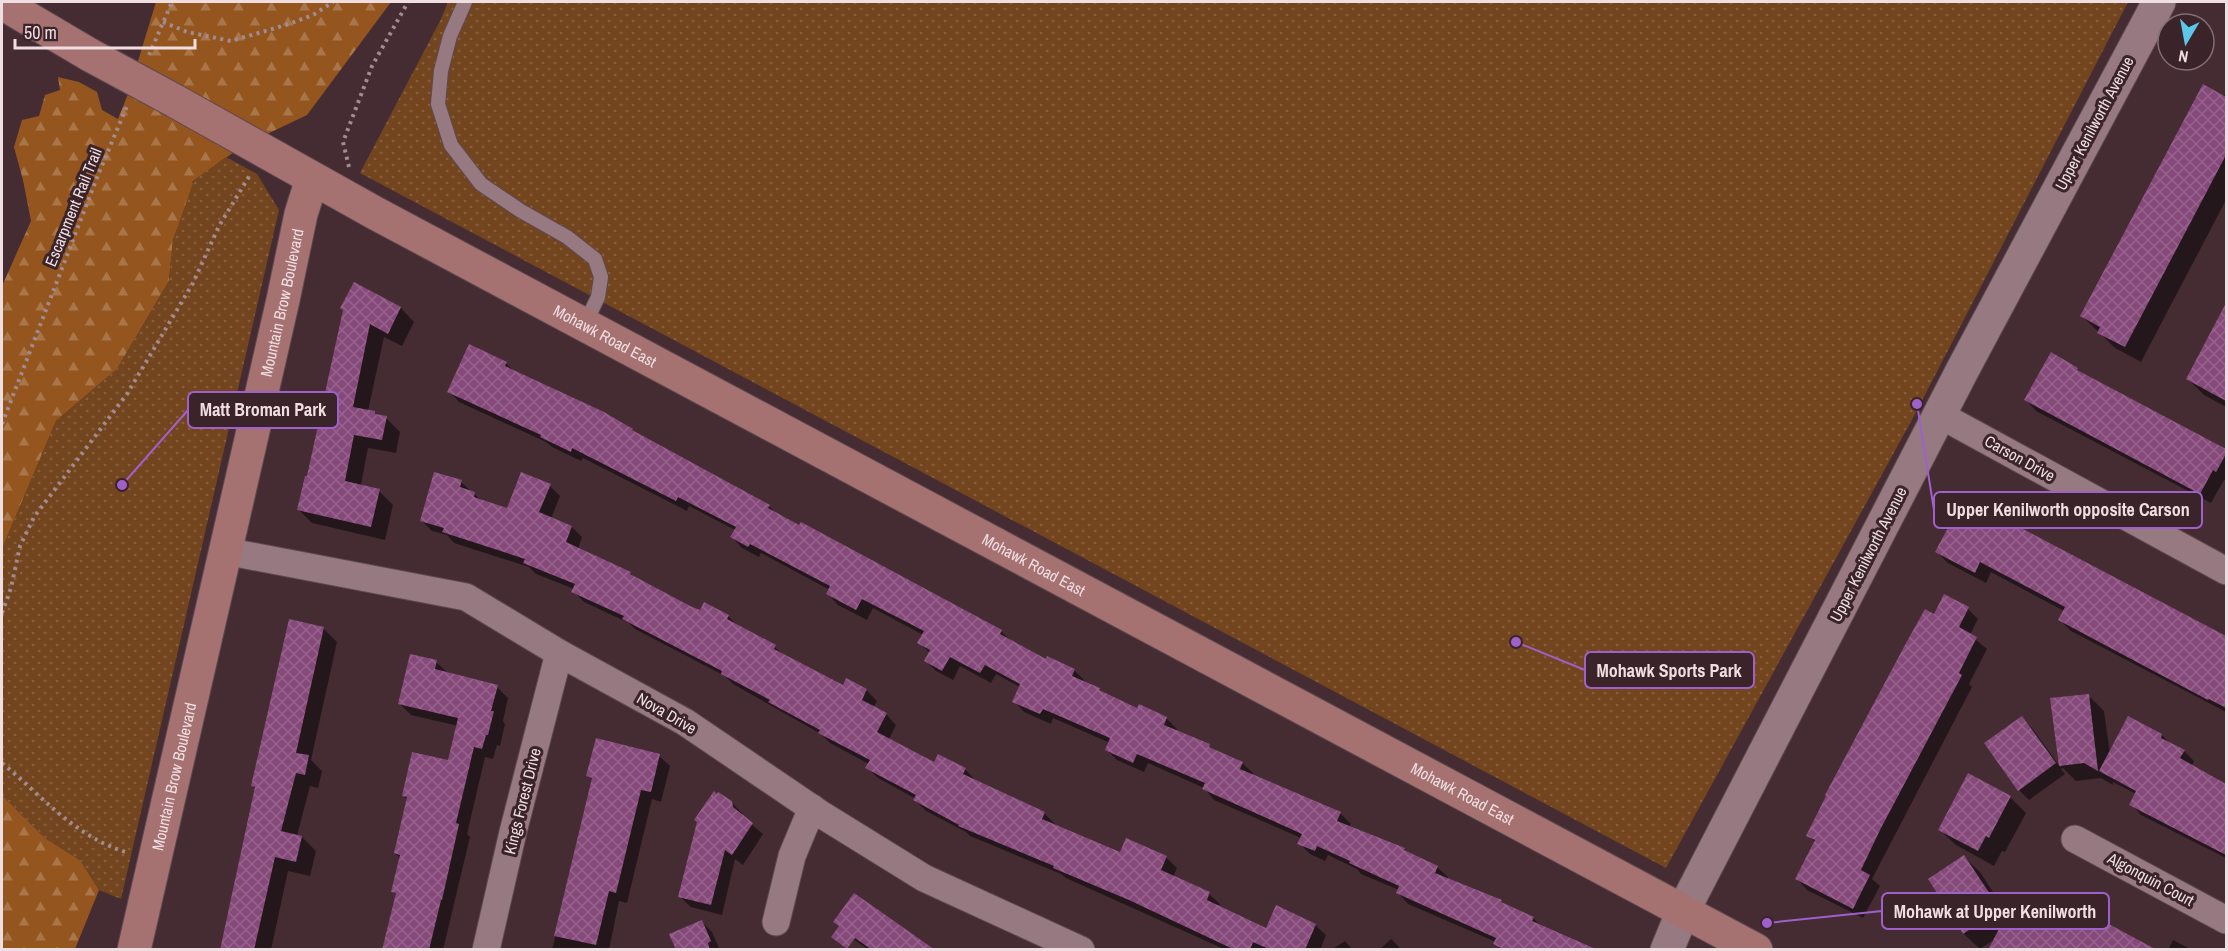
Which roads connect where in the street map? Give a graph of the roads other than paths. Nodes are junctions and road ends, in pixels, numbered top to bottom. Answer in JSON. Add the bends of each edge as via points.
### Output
{"nodes":[{"id":1,"x":465,"y":2,"type":"edge"},
{"id":2,"x":2159,"y":2,"type":"edge"},
{"id":3,"x":2,"y":3,"type":"edge"},
{"id":4,"x":312,"y":178,"type":"junction"},
{"id":5,"x":585,"y":324,"type":"junction"},
{"id":6,"x":1940,"y":415,"type":"junction"},
{"id":7,"x":225,"y":552,"type":"junction"},
{"id":8,"x":2223,"y":561,"type":"edge"},
{"id":9,"x":559,"y":653,"type":"junction"},
{"id":10,"x":812,"y":808,"type":"junction"},
{"id":11,"x":2074,"y":839,"type":"dead end"},
{"id":12,"x":1683,"y":911,"type":"junction"},
{"id":13,"x":2226,"y":920,"type":"edge"},
{"id":14,"x":776,"y":922,"type":"dead end"},
{"id":15,"x":134,"y":950,"type":"edge"},
{"id":16,"x":486,"y":950,"type":"edge"},
{"id":17,"x":1082,"y":950,"type":"edge"},
{"id":18,"x":1666,"y":950,"type":"edge"},
{"id":19,"x":1756,"y":950,"type":"edge"}],
"edges":[{"from":1,"to":5,"type":"lane","via":[[441,71],[438,104],[451,145],[481,184],[595,259],[601,277],[598,297]]},
{"from":2,"to":6,"type":"street","name":"Upper Kenilworth Avenue"},
{"from":3,"to":4,"type":"main road","bridge":true},
{"from":4,"to":5,"type":"main road","name":"Mohawk Road East"},
{"from":4,"to":7,"type":"main road","name":"Mountain Brow Boulevard"},
{"from":5,"to":12,"type":"main road","name":"Mohawk Road East"},
{"from":6,"to":8,"type":"street","name":"Carson Drive"},
{"from":6,"to":12,"type":"street","name":"Upper Kenilworth Avenue"},
{"from":7,"to":9,"type":"street","name":"Nova Drive","via":[[466,597]]},
{"from":7,"to":15,"type":"main road","name":"Mountain Brow Boulevard"},
{"from":9,"to":10,"type":"street","name":"Nova Drive","via":[[686,722]]},
{"from":9,"to":16,"type":"street","name":"Kings Forest Drive"},
{"from":10,"to":14,"type":"street","via":[[792,856]]},
{"from":10,"to":17,"type":"street","name":"Nova Drive","via":[[924,878]]},
{"from":11,"to":13,"type":"street","name":"Algonquin Court"},
{"from":12,"to":18,"type":"street","name":"Upper Kenilworth Avenue"},
{"from":12,"to":19,"type":"main road","name":"Mohawk Road East"}]}
